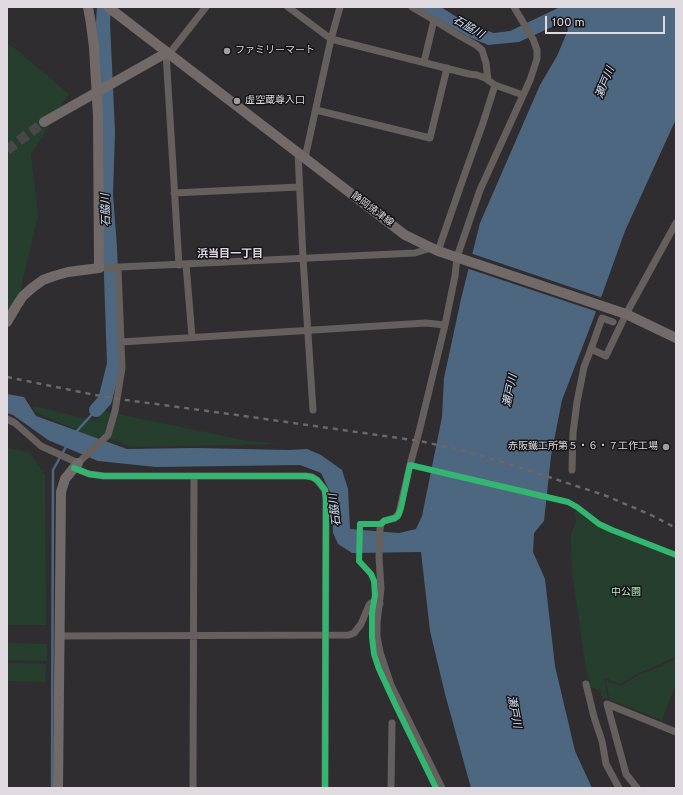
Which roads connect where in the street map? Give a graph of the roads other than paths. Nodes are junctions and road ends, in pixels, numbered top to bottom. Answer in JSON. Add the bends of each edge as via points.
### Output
{"nodes":[{"id":1,"x":88,"y":7,"type":"edge"},
{"id":2,"x":109,"y":7,"type":"edge"},
{"id":3,"x":206,"y":7,"type":"edge"},
{"id":4,"x":288,"y":7,"type":"edge"},
{"id":5,"x":340,"y":7,"type":"edge"},
{"id":6,"x":412,"y":7,"type":"edge"},
{"id":7,"x":516,"y":8,"type":"edge"},
{"id":8,"x":434,"y":20,"type":"junction"},
{"id":9,"x":331,"y":39,"type":"junction"},
{"id":10,"x":167,"y":54,"type":"junction"},
{"id":11,"x":424,"y":62,"type":"junction"},
{"id":12,"x":447,"y":68,"type":"junction"},
{"id":13,"x":488,"y":80,"type":"junction"},
{"id":14,"x":495,"y":85,"type":"junction"},
{"id":15,"x":98,"y":91,"type":"junction"},
{"id":16,"x":523,"y":96,"type":"junction"},
{"id":17,"x":316,"y":110,"type":"junction"},
{"id":18,"x":44,"y":122,"type":"tunnel mouth"},
{"id":19,"x":301,"y":156,"type":"junction"},
{"id":20,"x":299,"y":187,"type":"junction"},
{"id":21,"x":174,"y":193,"type":"junction"},
{"id":22,"x":676,"y":224,"type":"edge"},
{"id":23,"x":435,"y":250,"type":"junction"},
{"id":24,"x":303,"y":258,"type":"junction"},
{"id":25,"x":460,"y":258,"type":"junction"},
{"id":26,"x":183,"y":264,"type":"junction"},
{"id":27,"x":99,"y":268,"type":"junction"},
{"id":28,"x":118,"y":268,"type":"junction"},
{"id":29,"x":623,"y":313,"type":"junction"},
{"id":30,"x":7,"y":322,"type":"edge"},
{"id":31,"x":613,"y":322,"type":"dead end"},
{"id":32,"x":445,"y":325,"type":"junction"},
{"id":33,"x":308,"y":330,"type":"junction"},
{"id":34,"x":192,"y":337,"type":"junction"},
{"id":35,"x":676,"y":338,"type":"edge"},
{"id":36,"x":121,"y":342,"type":"junction"},
{"id":37,"x":591,"y":349,"type":"junction"},
{"id":38,"x":313,"y":410,"type":"dead end"},
{"id":39,"x":7,"y":419,"type":"edge"},
{"id":40,"x":76,"y":466,"type":"junction"},
{"id":41,"x":572,"y":470,"type":"dead end"},
{"id":42,"x":194,"y":476,"type":"junction"},
{"id":43,"x":380,"y":604,"type":"junction"},
{"id":44,"x":326,"y":635,"type":"junction"},
{"id":45,"x":59,"y":636,"type":"junction"},
{"id":46,"x":193,"y":636,"type":"junction"},
{"id":47,"x":586,"y":684,"type":"dead end"},
{"id":48,"x":392,"y":723,"type":"dead end"},
{"id":49,"x":676,"y":732,"type":"edge"},
{"id":50,"x":58,"y":788,"type":"edge"},
{"id":51,"x":193,"y":788,"type":"edge"},
{"id":52,"x":326,"y":788,"type":"edge"},
{"id":53,"x":391,"y":788,"type":"edge"},
{"id":54,"x":442,"y":788,"type":"edge"},
{"id":55,"x":619,"y":788,"type":"edge"},
{"id":56,"x":637,"y":788,"type":"edge"}],
"edges":[{"from":1,"to":15,"type":"street"},
{"from":2,"to":10,"type":"street","name":"静岡焼津線"},
{"from":3,"to":10,"type":"street"},
{"from":4,"to":9,"type":"street"},
{"from":5,"to":9,"type":"street"},
{"from":6,"to":8,"type":"street"},
{"from":7,"to":16,"type":"street","via":[[537,50],[537,59]]},
{"from":8,"to":11,"type":"street"},
{"from":8,"to":13,"type":"street","via":[[482,50]]},
{"from":9,"to":11,"type":"street"},
{"from":9,"to":17,"type":"street"},
{"from":10,"to":15,"type":"street"},
{"from":10,"to":19,"type":"street","name":"静岡焼津線"},
{"from":10,"to":21,"type":"street"},
{"from":11,"to":12,"type":"street"},
{"from":12,"to":13,"type":"street"},
{"from":12,"to":17,"type":"street","via":[[430,138]]},
{"from":13,"to":14,"type":"street"},
{"from":14,"to":16,"type":"street"},
{"from":14,"to":23,"type":"street"},
{"from":15,"to":18,"type":"street"},
{"from":15,"to":27,"type":"street"},
{"from":16,"to":25,"type":"street","via":[[480,190]]},
{"from":17,"to":19,"type":"street"},
{"from":19,"to":20,"type":"street"},
{"from":19,"to":23,"type":"street","name":"静岡焼津線","via":[[405,236]]},
{"from":20,"to":21,"type":"street"},
{"from":20,"to":24,"type":"street"},
{"from":21,"to":26,"type":"street"},
{"from":22,"to":29,"type":"street"},
{"from":23,"to":24,"type":"street"},
{"from":23,"to":25,"type":"street","name":"静岡焼津線"},
{"from":24,"to":26,"type":"street"},
{"from":24,"to":33,"type":"street"},
{"from":25,"to":29,"type":"street","name":"静岡焼津線"},
{"from":25,"to":32,"type":"street"},
{"from":26,"to":28,"type":"street"},
{"from":26,"to":34,"type":"street"},
{"from":27,"to":28,"type":"street"},
{"from":27,"to":30,"type":"street","via":[[68,272],[43,280],[16,305]]},
{"from":28,"to":36,"type":"street"},
{"from":29,"to":35,"type":"street","name":"静岡焼津線"},
{"from":29,"to":37,"type":"street","via":[[606,356]]},
{"from":31,"to":37,"type":"street","via":[[602,318]]},
{"from":32,"to":33,"type":"street","via":[[426,323]]},
{"from":32,"to":43,"type":"street","via":[[399,513],[395,518],[381,524]]},
{"from":33,"to":34,"type":"street"},
{"from":33,"to":38,"type":"street"},
{"from":34,"to":36,"type":"street"},
{"from":36,"to":40,"type":"street","via":[[122,368],[115,412],[108,435]]},
{"from":37,"to":41,"type":"street","via":[[577,402]]},
{"from":39,"to":40,"type":"street","via":[[41,446],[57,452]]},
{"from":40,"to":42,"type":"street","via":[[89,474],[104,476]]},
{"from":40,"to":45,"type":"street","via":[[65,479],[61,492]]},
{"from":42,"to":44,"type":"street","via":[[306,476],[317,480],[325,490],[326,499]]},
{"from":42,"to":46,"type":"street"},
{"from":43,"to":44,"type":"street","via":[[369,605],[354,633]]},
{"from":43,"to":54,"type":"street","via":[[377,637],[384,667]]},
{"from":44,"to":46,"type":"street"},
{"from":44,"to":52,"type":"street"},
{"from":45,"to":46,"type":"street"},
{"from":45,"to":50,"type":"street"},
{"from":46,"to":51,"type":"street"},
{"from":47,"to":55,"type":"street","via":[[606,764]]},
{"from":48,"to":53,"type":"street"},
{"from":49,"to":56,"type":"street","via":[[607,704],[626,774]]}]}
